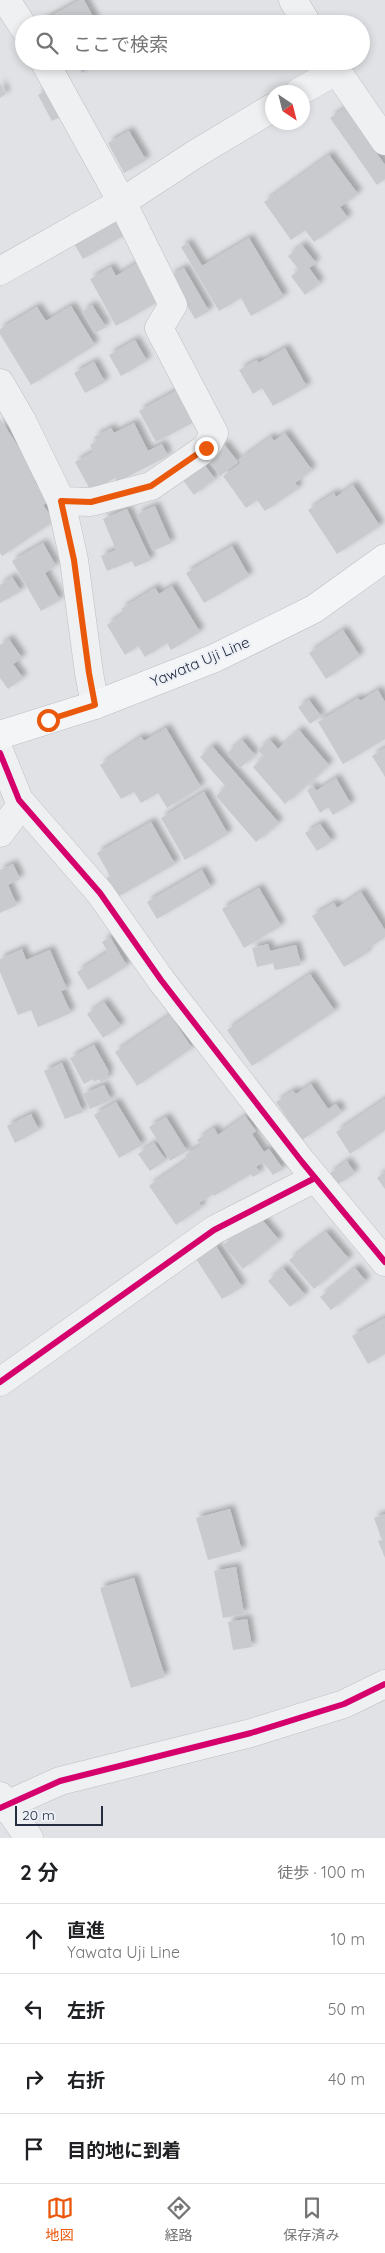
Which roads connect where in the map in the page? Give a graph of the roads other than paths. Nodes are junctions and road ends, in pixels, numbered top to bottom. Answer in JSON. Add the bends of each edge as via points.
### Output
{"nodes":[{"id":1,"x":6,"y":0,"type":"edge"},
{"id":2,"x":293,"y":0,"type":"edge"},
{"id":3,"x":16,"y":15,"type":"edge"},
{"id":4,"x":302,"y":15,"type":"edge"},
{"id":5,"x":49,"y":70,"type":"edge"},
{"id":6,"x":328,"y":70,"type":"edge"},
{"id":7,"x":336,"y":70,"type":"edge"},
{"id":8,"x":308,"y":85,"type":"edge"},
{"id":9,"x":265,"y":112,"type":"edge"},
{"id":10,"x":385,"y":141,"type":"edge"},
{"id":11,"x":122,"y":202,"type":"junction"},
{"id":12,"x":0,"y":271,"type":"edge"},
{"id":13,"x":0,"y":383,"type":"edge"},
{"id":14,"x":61,"y":501,"type":"junction"},
{"id":15,"x":385,"y":558,"type":"edge"},
{"id":16,"x":95,"y":705,"type":"junction"},
{"id":17,"x":0,"y":735,"type":"edge"},
{"id":18,"x":0,"y":753,"type":"edge"},
{"id":19,"x":22,"y":804,"type":"junction"},
{"id":20,"x":0,"y":833,"type":"edge"},
{"id":21,"x":315,"y":1178,"type":"junction"},
{"id":22,"x":385,"y":1262,"type":"edge"},
{"id":23,"x":0,"y":1382,"type":"edge"},
{"id":24,"x":385,"y":1684,"type":"edge"},
{"id":25,"x":2,"y":1802,"type":"edge"},
{"id":26,"x":29,"y":1838,"type":"edge"}],
"edges":[{"from":1,"to":3,"type":"street"},
{"from":2,"to":4,"type":"street"},
{"from":5,"to":11,"type":"street"},
{"from":6,"to":8,"type":"street"},
{"from":7,"to":10,"type":"street"},
{"from":9,"to":11,"type":"street"},
{"from":11,"to":12,"type":"street"},
{"from":11,"to":14,"type":"street","via":[[173,305],[159,328],[214,433],[206,448],[151,486],[91,502]]},
{"from":13,"to":14,"type":"street","via":[[22,420]]},
{"from":14,"to":16,"type":"street","via":[[74,560]]},
{"from":15,"to":16,"type":"main road","name":"Yawata Uji Line","via":[[314,609],[215,658]]},
{"from":16,"to":17,"type":"main road","name":"Yawata Uji Line"},
{"from":18,"to":19,"type":"street"},
{"from":19,"to":20,"type":"street"},
{"from":19,"to":21,"type":"street","via":[[100,893],[161,980]]},
{"from":21,"to":22,"type":"street"},
{"from":21,"to":23,"type":"street","via":[[214,1230]]},
{"from":24,"to":25,"type":"street","via":[[344,1704],[251,1733],[60,1781]]},
{"from":25,"to":26,"type":"street"}]}
